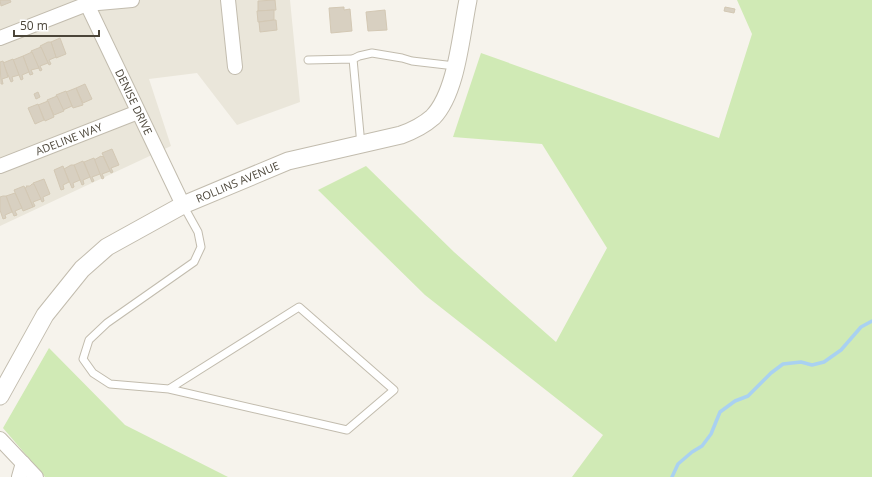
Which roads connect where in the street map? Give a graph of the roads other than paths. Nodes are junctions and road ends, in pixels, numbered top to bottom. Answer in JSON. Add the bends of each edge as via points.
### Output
{"nodes":[{"id":1,"x":132,"y":0,"type":"edge"},
{"id":2,"x":228,"y":0,"type":"edge"},
{"id":3,"x":468,"y":0,"type":"edge"},
{"id":4,"x":86,"y":2,"type":"edge"},
{"id":5,"x":0,"y":38,"type":"edge"},
{"id":6,"x":353,"y":59,"type":"junction"},
{"id":7,"x":308,"y":60,"type":"dead end"},
{"id":8,"x":455,"y":66,"type":"junction"},
{"id":9,"x":235,"y":68,"type":"dead end"},
{"id":10,"x":138,"y":112,"type":"junction"},
{"id":11,"x":361,"y":145,"type":"junction"},
{"id":12,"x":0,"y":166,"type":"edge"},
{"id":13,"x":183,"y":205,"type":"junction"},
{"id":14,"x":169,"y":389,"type":"junction"},
{"id":15,"x":0,"y":396,"type":"edge"},
{"id":16,"x":0,"y":439,"type":"edge"},
{"id":17,"x":23,"y":463,"type":"junction"},
{"id":18,"x":19,"y":477,"type":"edge"},
{"id":19,"x":36,"y":477,"type":"edge"}],
"edges":[{"from":1,"to":4,"type":"street"},
{"from":2,"to":9,"type":"street"},
{"from":3,"to":8,"type":"street","name":"ROLLINS AVENUE"},
{"from":4,"to":5,"type":"street"},
{"from":4,"to":10,"type":"street","name":"DENISE DRIVE"},
{"from":6,"to":7,"type":"lane"},
{"from":6,"to":8,"type":"lane","via":[[372,53]]},
{"from":6,"to":11,"type":"lane"},
{"from":8,"to":11,"type":"street","name":"ROLLINS AVENUE","via":[[444,101],[432,117],[401,136]]},
{"from":10,"to":12,"type":"street","name":"ADELINE WAY"},
{"from":10,"to":13,"type":"street","name":"DENISE DRIVE"},
{"from":11,"to":13,"type":"street","name":"ROLLINS AVENUE","via":[[288,161]]},
{"from":13,"to":14,"type":"lane","via":[[198,232],[201,247],[194,262],[107,323],[89,340],[83,359],[92,373],[110,384]]},
{"from":13,"to":15,"type":"street","name":"ROLLINS AVENUE","via":[[107,247],[82,269],[45,315]]},
{"from":14,"to":14,"type":"lane","via":[[299,307],[394,390],[347,430]]},
{"from":16,"to":17,"type":"street"},
{"from":17,"to":18,"type":"street"},
{"from":17,"to":19,"type":"street"}]}
